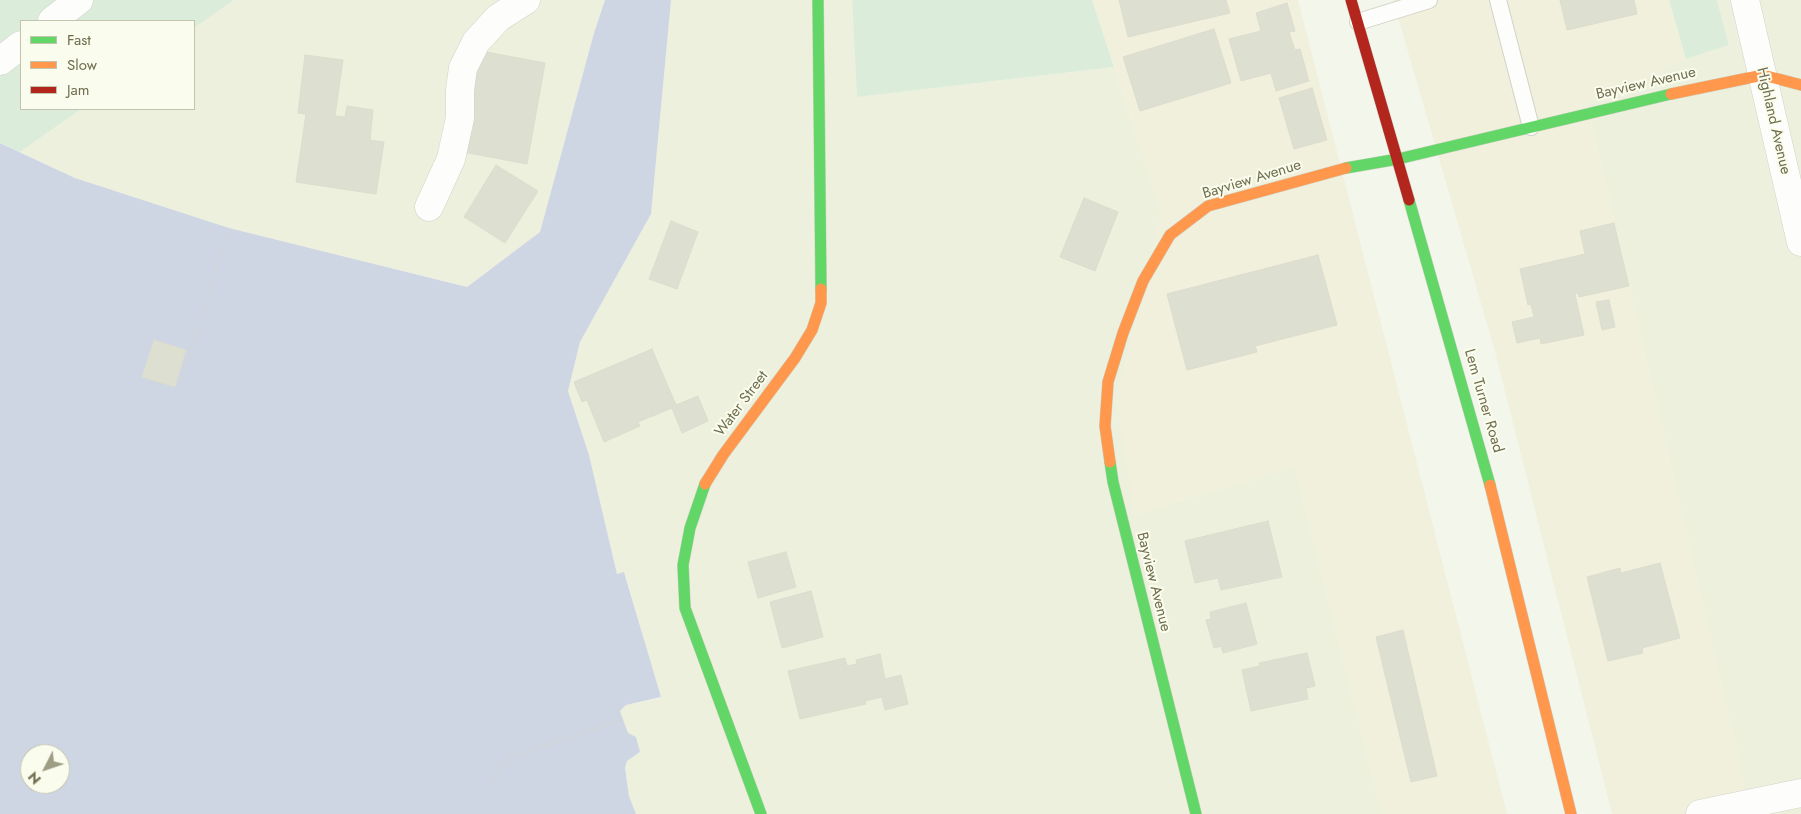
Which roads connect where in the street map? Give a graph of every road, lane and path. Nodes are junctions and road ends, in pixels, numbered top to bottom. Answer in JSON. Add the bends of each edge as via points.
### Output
{"nodes":[{"id":1,"x":79,"y":0,"type":"edge"},
{"id":2,"x":526,"y":0,"type":"edge"},
{"id":3,"x":818,"y":0,"type":"edge"},
{"id":4,"x":1351,"y":0,"type":"edge"},
{"id":5,"x":1429,"y":0,"type":"edge"},
{"id":6,"x":1498,"y":0,"type":"edge"},
{"id":7,"x":1745,"y":0,"type":"edge"},
{"id":8,"x":53,"y":20,"type":"edge"},
{"id":9,"x":1358,"y":22,"type":"junction"},
{"id":10,"x":20,"y":46,"type":"edge"},
{"id":11,"x":0,"y":62,"type":"edge"},
{"id":12,"x":1763,"y":75,"type":"junction"},
{"id":13,"x":1801,"y":85,"type":"edge"},
{"id":14,"x":1531,"y":127,"type":"junction"},
{"id":15,"x":1398,"y":159,"type":"junction"},
{"id":16,"x":429,"y":206,"type":"dead end"},
{"id":17,"x":230,"y":228,"type":"dead end"},
{"id":18,"x":1801,"y":242,"type":"edge"},
{"id":19,"x":182,"y":382,"type":"dead end"},
{"id":20,"x":623,"y":720,"type":"dead end"},
{"id":21,"x":487,"y":787,"type":"dead end"},
{"id":22,"x":1801,"y":793,"type":"edge"},
{"id":23,"x":761,"y":814,"type":"edge"},
{"id":24,"x":1196,"y":814,"type":"edge"},
{"id":25,"x":1571,"y":814,"type":"edge"},
{"id":26,"x":1700,"y":814,"type":"edge"}],
"edges":[{"from":1,"to":8,"type":"street"},
{"from":2,"to":16,"type":"street","via":[[498,18],[476,42],[463,68],[460,118],[451,159]]},
{"from":3,"to":23,"type":"street","name":"Water Street","via":[[821,303],[812,330],[795,358],[723,455],[703,488],[690,528],[683,565],[685,608]]},
{"from":4,"to":9,"type":"street","name":"Lem Turner Road"},
{"from":5,"to":9,"type":"lane"},
{"from":6,"to":14,"type":"lane"},
{"from":7,"to":12,"type":"street","name":"Highland Avenue"},
{"from":9,"to":15,"type":"street","name":"Lem Turner Road"},
{"from":10,"to":11,"type":"street"},
{"from":12,"to":13,"type":"street"},
{"from":12,"to":14,"type":"street","name":"Bayview Avenue","via":[[1720,82]]},
{"from":12,"to":18,"type":"street","name":"Highland Avenue"},
{"from":14,"to":15,"type":"street","name":"Bayview Avenue"},
{"from":15,"to":24,"type":"street","name":"Bayview Avenue","via":[[1341,168],[1208,206],[1170,235],[1143,281],[1123,333],[1108,382],[1105,426],[1113,482]]},
{"from":15,"to":25,"type":"street","name":"Lem Turner Road","via":[[1489,478]]},
{"from":17,"to":19,"type":"path"},
{"from":20,"to":21,"type":"path","via":[[505,759]]},
{"from":22,"to":26,"type":"street"}]}
